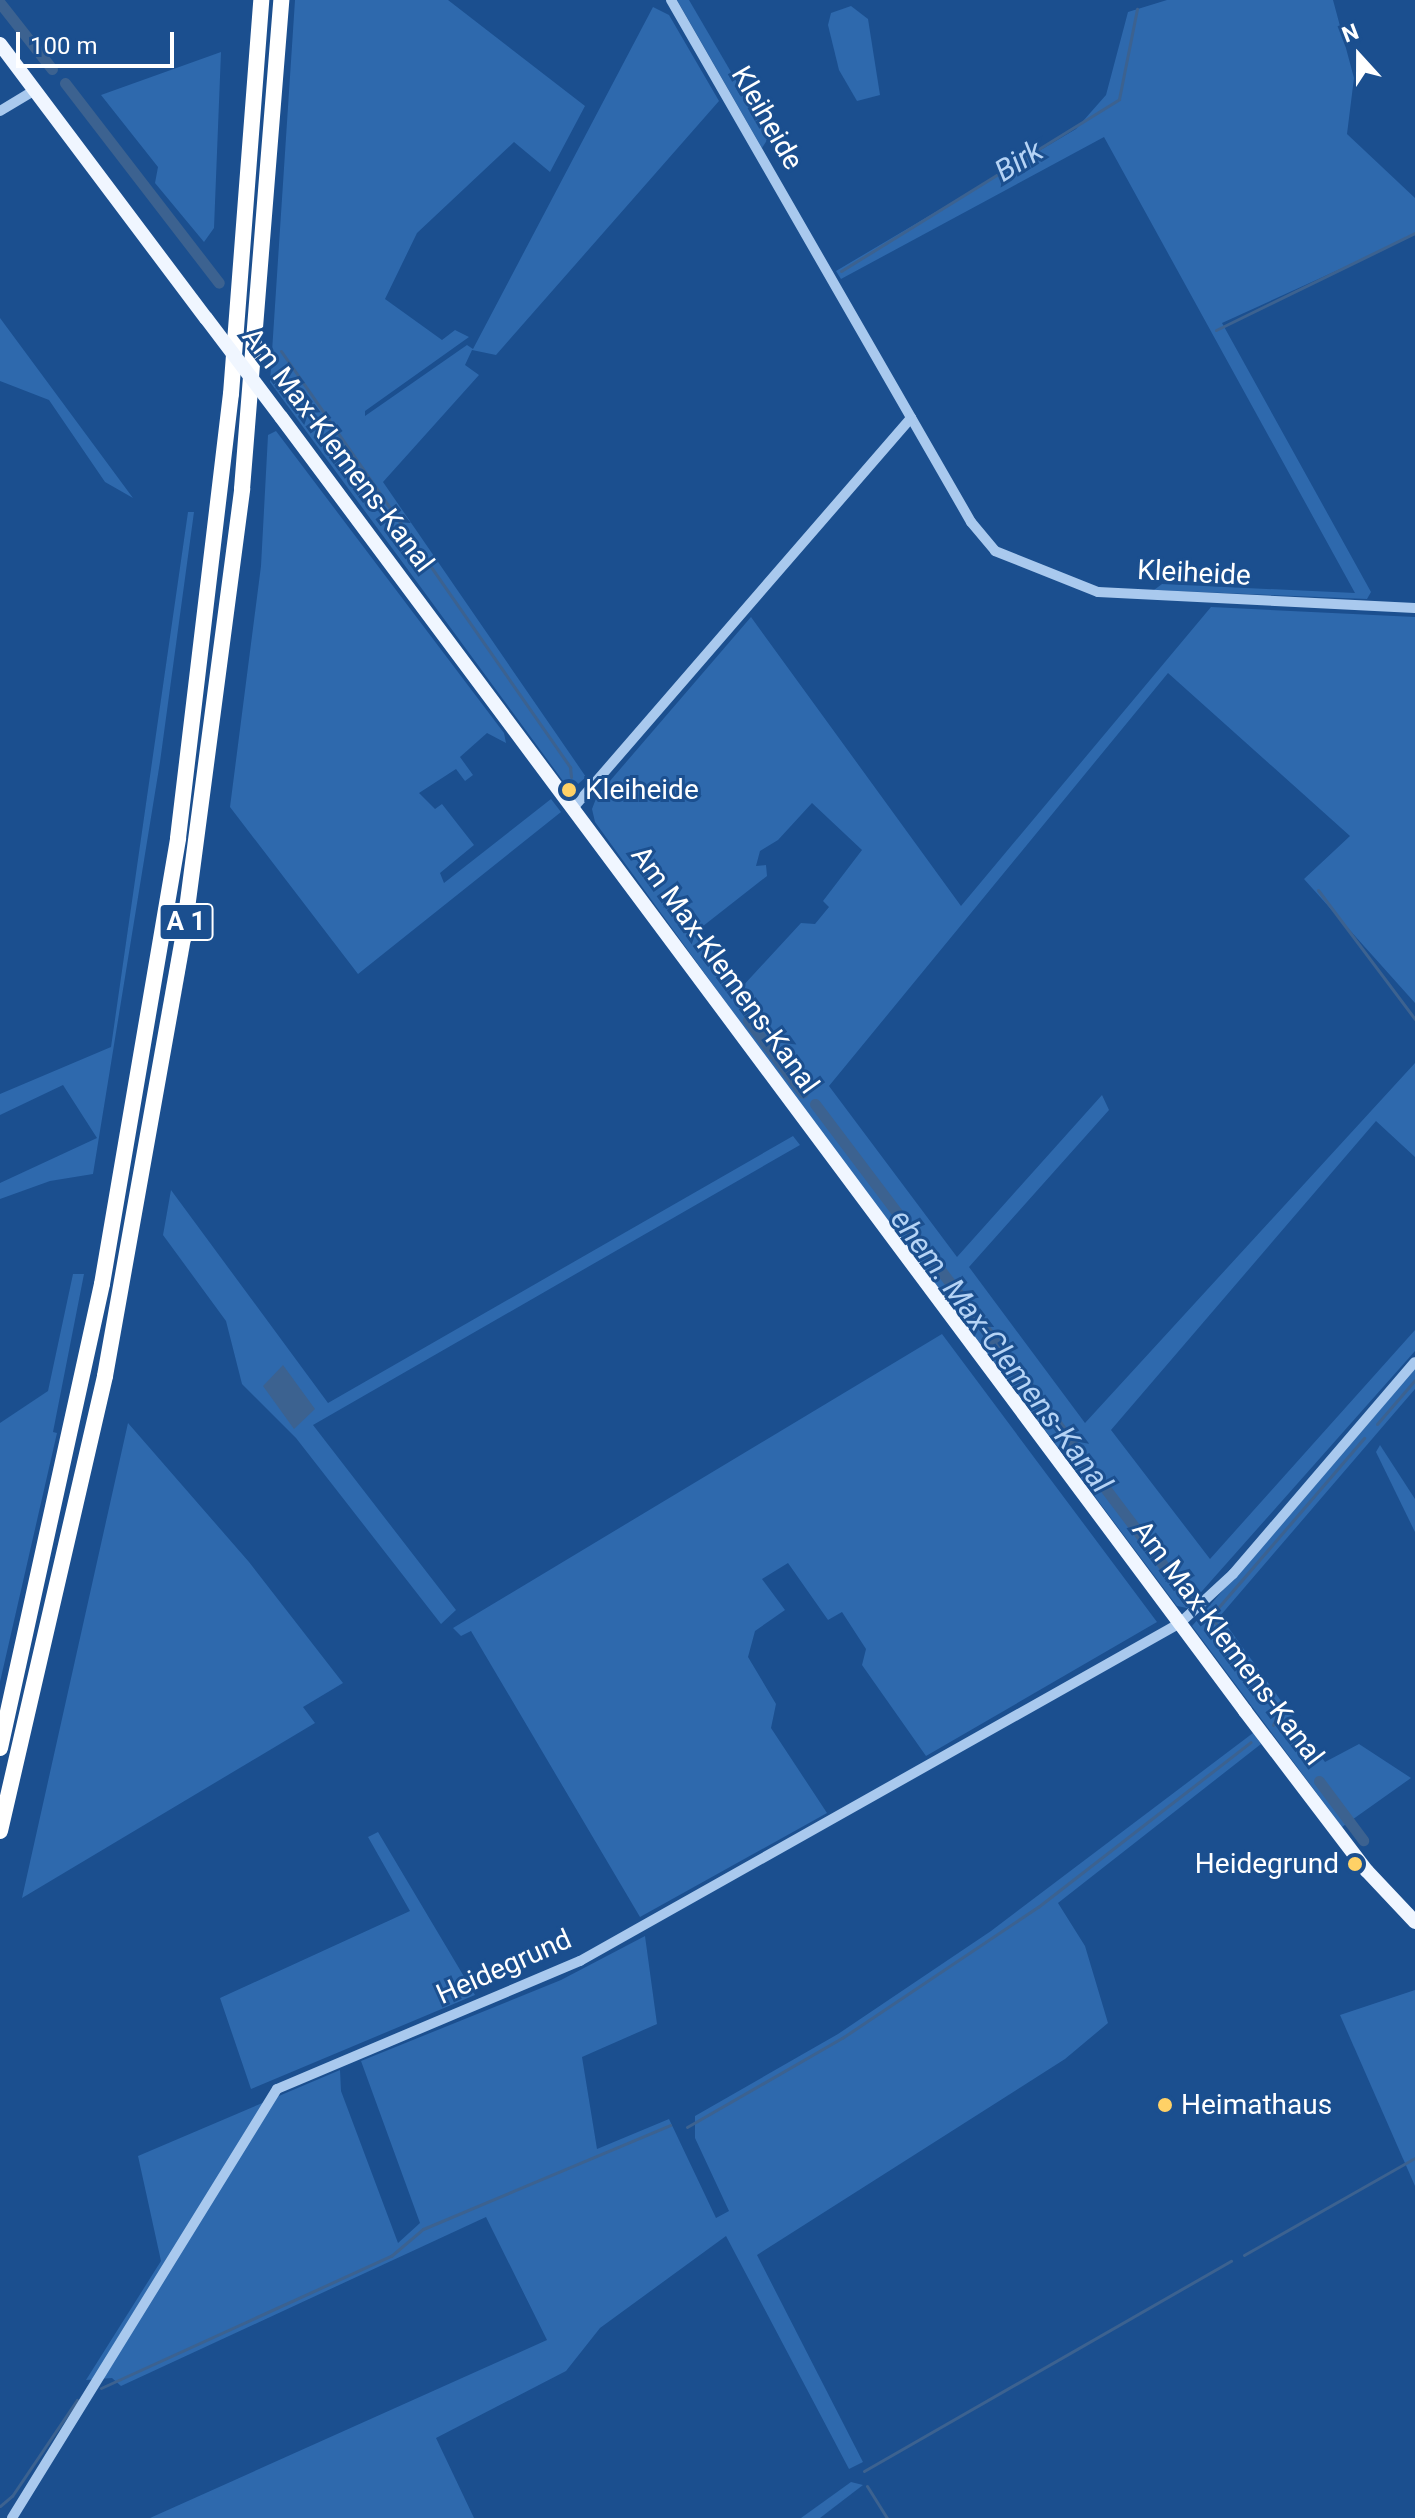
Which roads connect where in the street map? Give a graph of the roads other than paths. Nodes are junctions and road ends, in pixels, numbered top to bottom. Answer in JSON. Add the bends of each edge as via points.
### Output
{"nodes":[{"id":1,"x":261,"y":0,"type":"edge"},
{"id":2,"x":281,"y":0,"type":"edge"},
{"id":3,"x":671,"y":0,"type":"edge"},
{"id":4,"x":0,"y":44,"type":"edge"},
{"id":5,"x":35,"y":90,"type":"junction"},
{"id":6,"x":0,"y":111,"type":"edge"},
{"id":7,"x":911,"y":418,"type":"junction"},
{"id":8,"x":1415,"y":608,"type":"edge"},
{"id":9,"x":574,"y":807,"type":"junction"},
{"id":10,"x":1415,"y":1362,"type":"edge"},
{"id":11,"x":1180,"y":1623,"type":"junction"},
{"id":12,"x":0,"y":1748,"type":"edge"},
{"id":13,"x":0,"y":1831,"type":"edge"},
{"id":14,"x":1415,"y":1922,"type":"edge"},
{"id":15,"x":12,"y":2518,"type":"edge"}],
"edges":[{"from":1,"to":12,"type":"highway","number":"A 1","via":[[231,394],[173,868],[102,1284]]},
{"from":2,"to":13,"type":"highway","number":"A 1","via":[[242,489],[185,924],[102,1391]]},
{"from":3,"to":7,"type":"street","name":"Kleiheide"},
{"from":4,"to":5,"type":"main road","name":"Am Max-Klemens-Kanal"},
{"from":5,"to":6,"type":"street"},
{"from":5,"to":9,"type":"main road","name":"Am Max-Klemens-Kanal","bridge":true},
{"from":7,"to":8,"type":"street","name":"Kleiheide","via":[[988,545],[1013,561],[1081,588]]},
{"from":7,"to":9,"type":"street"},
{"from":9,"to":11,"type":"main road","name":"Am Max-Klemens-Kanal"},
{"from":10,"to":11,"type":"street","name":"Heidegrund","via":[[1233,1574]]},
{"from":11,"to":14,"type":"main road","name":"Am Max-Klemens-Kanal","via":[[1359,1861]]},
{"from":11,"to":15,"type":"street","name":"Heidegrund","via":[[580,1961],[277,2089]]}]}
